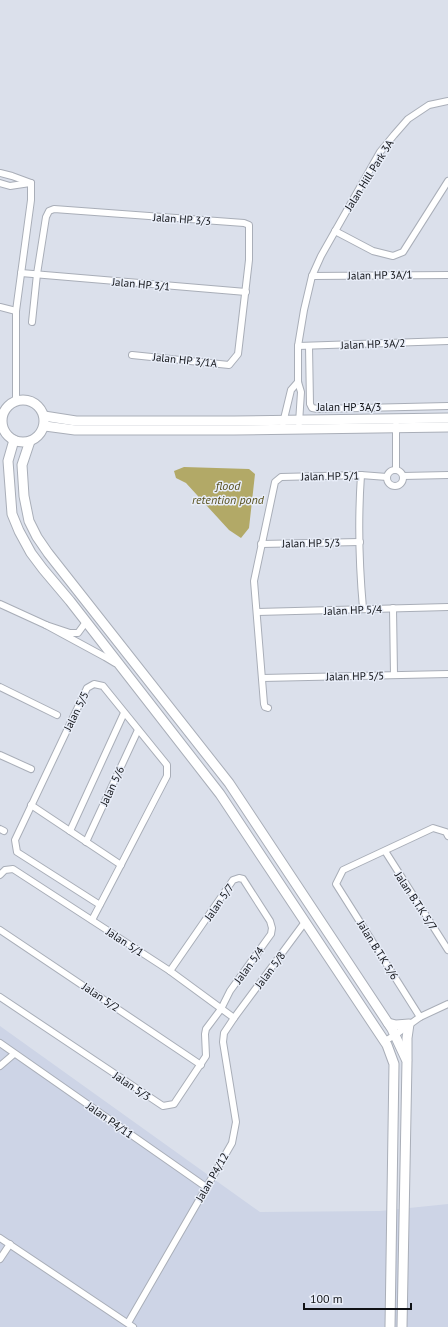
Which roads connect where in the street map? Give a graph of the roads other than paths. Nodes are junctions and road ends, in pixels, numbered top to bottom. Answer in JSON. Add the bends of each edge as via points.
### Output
{"nodes":[{"id":1,"x":448,"y":102,"type":"edge"},
{"id":2,"x":0,"y":173,"type":"edge"},
{"id":3,"x":448,"y":181,"type":"edge"},
{"id":4,"x":0,"y":183,"type":"edge"},
{"id":5,"x":31,"y":183,"type":"junction"},
{"id":6,"x":335,"y":231,"type":"junction"},
{"id":7,"x":21,"y":273,"type":"junction"},
{"id":8,"x":36,"y":274,"type":"junction"},
{"id":9,"x":448,"y":274,"type":"edge"},
{"id":10,"x":312,"y":276,"type":"junction"},
{"id":11,"x":246,"y":292,"type":"junction"},
{"id":12,"x":0,"y":307,"type":"edge"},
{"id":13,"x":16,"y":311,"type":"junction"},
{"id":14,"x":32,"y":322,"type":"dead end"},
{"id":15,"x":448,"y":341,"type":"edge"},
{"id":16,"x":298,"y":346,"type":"junction"},
{"id":17,"x":309,"y":346,"type":"junction"},
{"id":18,"x":132,"y":355,"type":"dead end"},
{"id":19,"x":298,"y":382,"type":"junction"},
{"id":20,"x":16,"y":401,"type":"junction"},
{"id":21,"x":448,"y":406,"type":"edge"},
{"id":22,"x":44,"y":416,"type":"junction"},
{"id":23,"x":448,"y":418,"type":"edge"},
{"id":24,"x":1,"y":423,"type":"edge"},
{"id":25,"x":396,"y":423,"type":"junction"},
{"id":26,"x":283,"y":425,"type":"junction"},
{"id":27,"x":299,"y":425,"type":"junction"},
{"id":28,"x":45,"y":426,"type":"junction"},
{"id":29,"x":448,"y":427,"type":"edge"},
{"id":30,"x":14,"y":440,"type":"junction"},
{"id":31,"x":30,"y":441,"type":"junction"},
{"id":32,"x":396,"y":470,"type":"junction"},
{"id":33,"x":361,"y":475,"type":"junction"},
{"id":34,"x":448,"y":475,"type":"edge"},
{"id":35,"x":403,"y":476,"type":"junction"},
{"id":36,"x":387,"y":477,"type":"junction"},
{"id":37,"x":360,"y":542,"type":"junction"},
{"id":38,"x":261,"y":544,"type":"junction"},
{"id":39,"x":0,"y":604,"type":"edge"},
{"id":40,"x":448,"y":607,"type":"edge"},
{"id":41,"x":363,"y":608,"type":"junction"},
{"id":42,"x":393,"y":608,"type":"junction"},
{"id":43,"x":257,"y":612,"type":"junction"},
{"id":44,"x":86,"y":622,"type":"junction"},
{"id":45,"x":46,"y":625,"type":"junction"},
{"id":46,"x":95,"y":633,"type":"junction"},
{"id":47,"x":133,"y":661,"type":"junction"},
{"id":48,"x":122,"y":668,"type":"junction"},
{"id":49,"x":448,"y":674,"type":"edge"},
{"id":50,"x":394,"y":675,"type":"junction"},
{"id":51,"x":262,"y":678,"type":"junction"},
{"id":52,"x":132,"y":681,"type":"junction"},
{"id":53,"x":0,"y":687,"type":"edge"},
{"id":54,"x":268,"y":708,"type":"dead end"},
{"id":55,"x":124,"y":713,"type":"junction"},
{"id":56,"x":57,"y":715,"type":"dead end"},
{"id":57,"x":138,"y":730,"type":"junction"},
{"id":58,"x":0,"y":755,"type":"edge"},
{"id":59,"x":31,"y":769,"type":"dead end"},
{"id":60,"x":229,"y":782,"type":"junction"},
{"id":61,"x":220,"y":794,"type":"junction"},
{"id":62,"x":31,"y":805,"type":"junction"},
{"id":63,"x":70,"y":831,"type":"junction"},
{"id":64,"x":448,"y":836,"type":"edge"},
{"id":65,"x":86,"y":842,"type":"junction"},
{"id":66,"x":385,"y":851,"type":"junction"},
{"id":67,"x":121,"y":865,"type":"junction"},
{"id":68,"x":0,"y":874,"type":"edge"},
{"id":69,"x":100,"y":905,"type":"junction"},
{"id":70,"x":92,"y":920,"type":"junction"},
{"id":71,"x":270,"y":921,"type":"joint"},
{"id":72,"x":306,"y":922,"type":"junction"},
{"id":73,"x":0,"y":930,"type":"edge"},
{"id":74,"x":448,"y":950,"type":"edge"},
{"id":75,"x":170,"y":971,"type":"junction"},
{"id":76,"x":0,"y":997,"type":"edge"},
{"id":77,"x":448,"y":1004,"type":"edge"},
{"id":78,"x":221,"y":1009,"type":"junction"},
{"id":79,"x":420,"y":1017,"type":"junction"},
{"id":80,"x":234,"y":1018,"type":"junction"},
{"id":81,"x":388,"y":1023,"type":"junction"},
{"id":82,"x":409,"y":1024,"type":"junction"},
{"id":83,"x":395,"y":1035,"type":"junction"},
{"id":84,"x":385,"y":1041,"type":"junction"},
{"id":85,"x":0,"y":1043,"type":"edge"},
{"id":86,"x":14,"y":1054,"type":"junction"},
{"id":87,"x":407,"y":1061,"type":"junction"},
{"id":88,"x":201,"y":1065,"type":"junction"},
{"id":89,"x":0,"y":1066,"type":"edge"},
{"id":90,"x":206,"y":1187,"type":"junction"},
{"id":91,"x":0,"y":1238,"type":"edge"},
{"id":92,"x":10,"y":1244,"type":"junction"},
{"id":93,"x":0,"y":1259,"type":"edge"},
{"id":94,"x":131,"y":1325,"type":"edge"},
{"id":95,"x":390,"y":1327,"type":"edge"},
{"id":96,"x":402,"y":1327,"type":"edge"}],
"edges":[{"from":1,"to":6,"type":"street","name":"Jalan Hill Park 3A","via":[[429,105],[408,119],[398,130],[380,152]]},
{"from":2,"to":5,"type":"street"},
{"from":3,"to":6,"type":"street","via":[[403,252],[393,256],[373,251]]},
{"from":4,"to":5,"type":"street","via":[[10,186]]},
{"from":5,"to":7,"type":"street","via":[[32,200]]},
{"from":6,"to":10,"type":"street","name":"Jalan Hill Park 3A"},
{"from":7,"to":8,"type":"street","name":"Jalan HP 3/1"},
{"from":7,"to":13,"type":"street"},
{"from":8,"to":11,"type":"street","name":"Jalan HP 3/1"},
{"from":8,"to":11,"type":"street","name":"Jalan HP 3/3","via":[[46,217],[49,211],[54,209],[244,223],[249,225],[250,231]]},
{"from":8,"to":14,"type":"street"},
{"from":9,"to":10,"type":"street","name":"Jalan HP 3A/1"},
{"from":10,"to":16,"type":"street","name":"Jalan Hill Park 3A"},
{"from":11,"to":18,"type":"street","name":"Jalan HP 3/1A","via":[[238,354],[229,365]]},
{"from":12,"to":13,"type":"street"},
{"from":13,"to":20,"type":"street"},
{"from":15,"to":17,"type":"street","name":"Jalan HP 3A/2"},
{"from":16,"to":17,"type":"street","name":"Jalan HP 3A/2"},
{"from":16,"to":19,"type":"street","name":"Jalan Hill Park 3A"},
{"from":17,"to":21,"type":"street","name":"Jalan HP 3A/3","via":[[312,408]]},
{"from":19,"to":26,"type":"street","name":"Jalan Hill Park 3A","via":[[291,390]]},
{"from":19,"to":27,"type":"street","name":"Jalan Hill Park 3A","via":[[301,392]]},
{"from":20,"to":22,"type":"street","via":[[30,401],[36,404]]},
{"from":20,"to":24,"type":"street","via":[[6,408]]},
{"from":22,"to":26,"type":"street","via":[[76,421]]},
{"from":22,"to":28,"type":"street"},
{"from":23,"to":25,"type":"street"},
{"from":24,"to":30,"type":"street"},
{"from":25,"to":27,"type":"street"},
{"from":25,"to":29,"type":"street"},
{"from":25,"to":32,"type":"street"},
{"from":26,"to":27,"type":"street"},
{"from":26,"to":28,"type":"street","via":[[76,430]]},
{"from":28,"to":31,"type":"street","via":[[40,434]]},
{"from":30,"to":31,"type":"street"},
{"from":30,"to":44,"type":"street","via":[[8,461],[12,514],[31,553]]},
{"from":31,"to":47,"type":"street","via":[[22,465],[29,521],[48,553]]},
{"from":32,"to":35,"type":"street"},
{"from":32,"to":36,"type":"street","via":[[390,471]]},
{"from":33,"to":36,"type":"street","name":"Jalan HP 5/1"},
{"from":33,"to":37,"type":"street"},
{"from":33,"to":38,"type":"street","name":"Jalan HP 5/1","via":[[281,477],[275,482]]},
{"from":34,"to":35,"type":"street"},
{"from":35,"to":36,"type":"street","via":[[402,482],[396,486],[389,483]]},
{"from":37,"to":38,"type":"street","name":"Jalan HP 5/3"},
{"from":37,"to":41,"type":"street"},
{"from":38,"to":43,"type":"street","via":[[254,581]]},
{"from":39,"to":45,"type":"street"},
{"from":40,"to":42,"type":"street","name":"Jalan HP 5/4"},
{"from":41,"to":42,"type":"street","name":"Jalan HP 5/4"},
{"from":41,"to":43,"type":"street","name":"Jalan HP 5/4"},
{"from":42,"to":50,"type":"street"},
{"from":43,"to":51,"type":"street"},
{"from":44,"to":45,"type":"street","via":[[78,633]]},
{"from":44,"to":46,"type":"street"},
{"from":45,"to":48,"type":"street"},
{"from":46,"to":47,"type":"street","via":[[122,659]]},
{"from":46,"to":48,"type":"street"},
{"from":47,"to":52,"type":"street"},
{"from":47,"to":60,"type":"street"},
{"from":48,"to":52,"type":"street"},
{"from":49,"to":50,"type":"street","name":"Jalan HP 5/5"},
{"from":50,"to":51,"type":"street","name":"Jalan HP 5/5"},
{"from":51,"to":54,"type":"street","via":[[264,706]]},
{"from":52,"to":61,"type":"street"},
{"from":53,"to":56,"type":"street"},
{"from":55,"to":57,"type":"street","name":"Jalan 5/5"},
{"from":55,"to":62,"type":"street","name":"Jalan 5/5","via":[[103,686],[94,684],[87,688]]},
{"from":55,"to":63,"type":"street"},
{"from":57,"to":65,"type":"street","name":"Jalan 5/6"},
{"from":57,"to":67,"type":"street","name":"Jalan 5/5","via":[[166,765],[167,776]]},
{"from":58,"to":59,"type":"street"},
{"from":60,"to":61,"type":"street"},
{"from":60,"to":81,"type":"street"},
{"from":61,"to":72,"type":"street"},
{"from":62,"to":63,"type":"street"},
{"from":62,"to":69,"type":"street","name":"Jalan 5/5","via":[[15,840],[17,852]]},
{"from":63,"to":65,"type":"street"},
{"from":64,"to":66,"type":"street","via":[[446,832],[433,828]]},
{"from":65,"to":67,"type":"street"},
{"from":66,"to":74,"type":"street","name":"Jalan B.T.K 5/7"},
{"from":66,"to":79,"type":"street","name":"Jalan B.T.K 5/6","via":[[344,870],[336,884]]},
{"from":67,"to":69,"type":"street","name":"Jalan 5/5"},
{"from":68,"to":70,"type":"street","name":"Jalan 5/1","via":[[4,870],[13,869]]},
{"from":69,"to":70,"type":"street","name":"Jalan 5/5"},
{"from":70,"to":75,"type":"street","name":"Jalan 5/1"},
{"from":71,"to":75,"type":"street","name":"Jalan 5/7","via":[[244,879],[233,880]]},
{"from":71,"to":78,"type":"street","name":"Jalan 5/4","via":[[271,934]]},
{"from":72,"to":80,"type":"street","name":"Jalan 5/8"},
{"from":72,"to":84,"type":"street"},
{"from":73,"to":88,"type":"street","name":"Jalan 5/2"},
{"from":75,"to":78,"type":"street","name":"Jalan 5/1"},
{"from":76,"to":88,"type":"street","name":"Jalan 5/3","via":[[163,1106],[174,1104]]},
{"from":77,"to":79,"type":"street"},
{"from":78,"to":80,"type":"street","name":"Jalan 5/1"},
{"from":78,"to":88,"type":"street","name":"Jalan 5/3","via":[[206,1029],[206,1056]]},
{"from":79,"to":82,"type":"street"},
{"from":80,"to":90,"type":"street","name":"Jalan P4/12","via":[[224,1033],[224,1042],[236,1122],[232,1143]]},
{"from":81,"to":82,"type":"street"},
{"from":81,"to":83,"type":"street"},
{"from":82,"to":83,"type":"street"},
{"from":82,"to":87,"type":"street"},
{"from":83,"to":84,"type":"street"},
{"from":83,"to":87,"type":"street"},
{"from":84,"to":95,"type":"street","via":[[394,1064]]},
{"from":85,"to":86,"type":"street","name":"Jalan P4/11"},
{"from":86,"to":89,"type":"street"},
{"from":86,"to":90,"type":"street","name":"Jalan P4/11"},
{"from":87,"to":96,"type":"street"},
{"from":90,"to":94,"type":"street","name":"Jalan P4/12"},
{"from":91,"to":92,"type":"street"},
{"from":92,"to":93,"type":"street"},
{"from":92,"to":94,"type":"street"}]}
